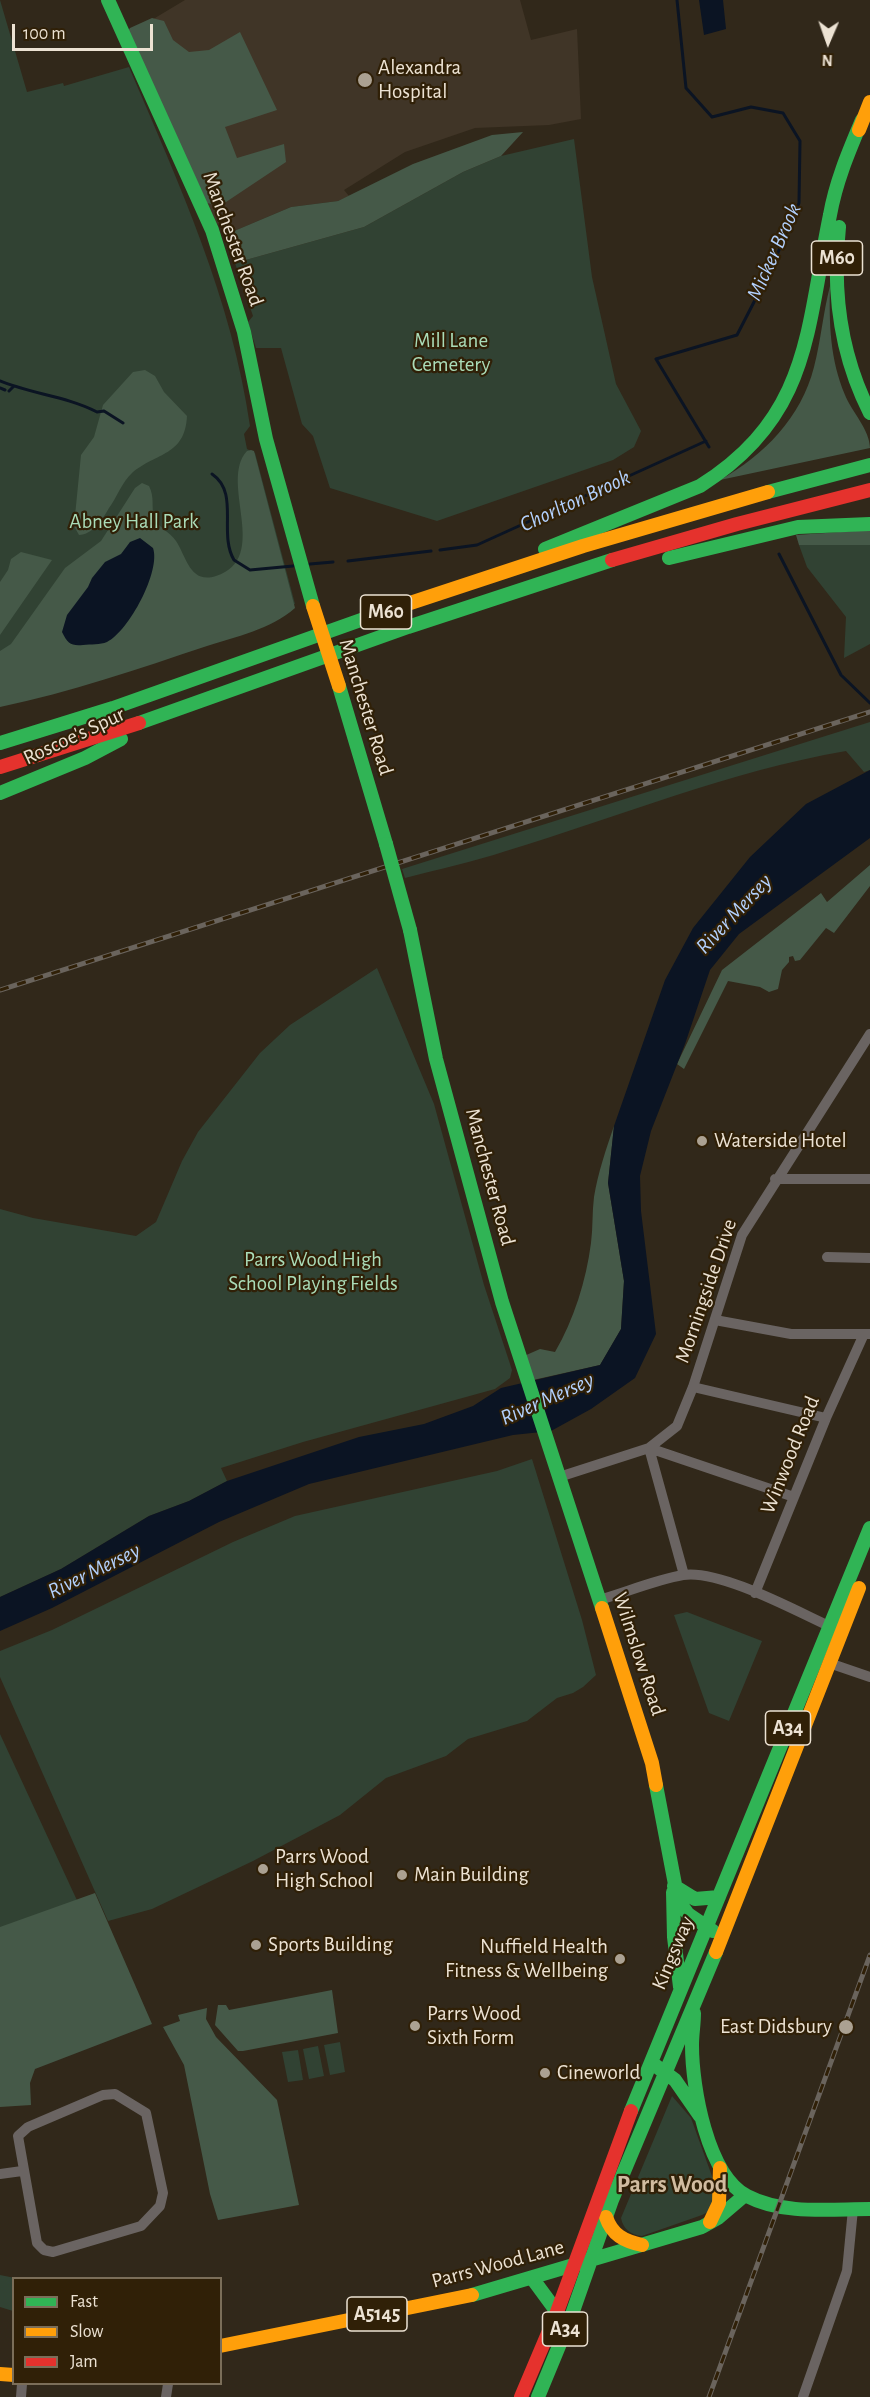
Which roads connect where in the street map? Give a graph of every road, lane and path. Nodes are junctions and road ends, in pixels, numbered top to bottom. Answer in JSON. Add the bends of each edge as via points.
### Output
{"nodes":[{"id":1,"x":108,"y":0,"type":"edge"},
{"id":2,"x":870,"y":102,"type":"edge"},
{"id":3,"x":862,"y":120,"type":"junction"},
{"id":4,"x":870,"y":413,"type":"edge"},
{"id":5,"x":870,"y":465,"type":"edge"},
{"id":6,"x":870,"y":490,"type":"edge"},
{"id":7,"x":870,"y":524,"type":"edge"},
{"id":8,"x":511,"y":569,"type":"junction"},
{"id":9,"x":520,"y":590,"type":"junction"},
{"id":10,"x":165,"y":715,"type":"junction"},
{"id":11,"x":83,"y":720,"type":"junction"},
{"id":12,"x":0,"y":734,"type":"edge"},
{"id":13,"x":0,"y":743,"type":"edge"},
{"id":14,"x":0,"y":767,"type":"edge"},
{"id":15,"x":0,"y":793,"type":"edge"},
{"id":16,"x":870,"y":1034,"type":"edge"},
{"id":17,"x":775,"y":1179,"type":"junction"},
{"id":18,"x":870,"y":1179,"type":"edge"},
{"id":19,"x":827,"y":1257,"type":"dead end"},
{"id":20,"x":870,"y":1258,"type":"edge"},
{"id":21,"x":716,"y":1320,"type":"junction"},
{"id":22,"x":867,"y":1334,"type":"edge"},
{"id":23,"x":693,"y":1387,"type":"junction"},
{"id":24,"x":826,"y":1418,"type":"junction"},
{"id":25,"x":546,"y":1440,"type":"joint"},
{"id":26,"x":649,"y":1448,"type":"junction"},
{"id":27,"x":559,"y":1477,"type":"junction"},
{"id":28,"x":794,"y":1497,"type":"junction"},
{"id":29,"x":870,"y":1528,"type":"edge"},
{"id":30,"x":870,"y":1562,"type":"edge"},
{"id":31,"x":684,"y":1575,"type":"junction"},
{"id":32,"x":755,"y":1593,"type":"junction"},
{"id":33,"x":856,"y":1594,"type":"junction"},
{"id":34,"x":870,"y":1599,"type":"edge"},
{"id":35,"x":599,"y":1600,"type":"junction"},
{"id":36,"x":829,"y":1626,"type":"junction"},
{"id":37,"x":829,"y":1663,"type":"junction"},
{"id":38,"x":870,"y":1677,"type":"edge"},
{"id":39,"x":674,"y":1886,"type":"junction"},
{"id":40,"x":719,"y":1897,"type":"junction"},
{"id":41,"x":706,"y":1928,"type":"junction"},
{"id":42,"x":723,"y":1936,"type":"junction"},
{"id":43,"x":680,"y":1988,"type":"junction"},
{"id":44,"x":694,"y":2004,"type":"junction"},
{"id":45,"x":650,"y":2062,"type":"junction"},
{"id":46,"x":666,"y":2072,"type":"junction"},
{"id":47,"x":706,"y":2124,"type":"junction"},
{"id":48,"x":720,"y":2168,"type":"junction"},
{"id":49,"x":22,"y":2171,"type":"junction"},
{"id":50,"x":0,"y":2174,"type":"edge"},
{"id":51,"x":744,"y":2195,"type":"junction"},
{"id":52,"x":853,"y":2209,"type":"junction"},
{"id":53,"x":870,"y":2209,"type":"edge"},
{"id":54,"x":606,"y":2217,"type":"junction"},
{"id":55,"x":710,"y":2223,"type":"junction"},
{"id":56,"x":643,"y":2245,"type":"junction"},
{"id":57,"x":591,"y":2261,"type":"junction"},
{"id":58,"x":572,"y":2266,"type":"junction"},
{"id":59,"x":532,"y":2278,"type":"junction"},
{"id":60,"x":557,"y":2312,"type":"junction"},
{"id":61,"x":222,"y":2346,"type":"edge"},
{"id":62,"x":521,"y":2397,"type":"edge"},
{"id":63,"x":538,"y":2397,"type":"edge"},
{"id":64,"x":803,"y":2397,"type":"edge"}],
"edges":[{"from":1,"to":25,"type":"main road","name":"Manchester Road","bridge":true,"via":[[212,230],[244,332],[266,439],[386,844],[410,930],[442,1081]]},
{"from":2,"to":3,"type":"main road","number":"M60"},
{"from":3,"to":4,"type":"main road","number":"M60","via":[[838,232],[837,276],[840,337],[851,374]]},
{"from":3,"to":8,"type":"main road","number":"M60","via":[[835,191],[809,342],[797,379],[771,425],[735,461],[687,492],[569,536]]},
{"from":5,"to":8,"type":"main road","number":"M60","via":[[691,512]]},
{"from":6,"to":9,"type":"main road","number":"M60","via":[[784,510]]},
{"from":7,"to":9,"type":"main road","number":"M60","via":[[798,527],[592,578]]},
{"from":8,"to":11,"type":"main road","number":"M60"},
{"from":9,"to":10,"type":"main road","number":"M60"},
{"from":10,"to":14,"type":"main road","number":"M60"},
{"from":10,"to":15,"type":"main road","name":"Roscoe's Spur","number":"M60","via":[[85,758]]},
{"from":11,"to":12,"type":"main road","name":"Roscoe's Spur","number":"M60"},
{"from":11,"to":13,"type":"main road","number":"M60"},
{"from":16,"to":17,"type":"street","name":"Morningside Drive"},
{"from":17,"to":18,"type":"street"},
{"from":17,"to":21,"type":"street","name":"Morningside Drive","via":[[742,1235]]},
{"from":19,"to":20,"type":"street"},
{"from":21,"to":22,"type":"street","via":[[791,1334]]},
{"from":21,"to":23,"type":"street","name":"Morningside Drive"},
{"from":22,"to":24,"type":"street","name":"Winwood Road"},
{"from":23,"to":24,"type":"street"},
{"from":23,"to":26,"type":"street","name":"Morningside Drive","via":[[677,1426]]},
{"from":24,"to":28,"type":"street","name":"Winwood Road"},
{"from":25,"to":27,"type":"main road","name":"Wilmslow Road"},
{"from":26,"to":27,"type":"street","name":"Morningside Drive"},
{"from":26,"to":28,"type":"street"},
{"from":26,"to":31,"type":"street"},
{"from":27,"to":35,"type":"main road","name":"Wilmslow Road"},
{"from":28,"to":32,"type":"street","name":"Winwood Road"},
{"from":29,"to":36,"type":"main road","name":"Kingsway","number":"A34"},
{"from":30,"to":33,"type":"main road","name":"Kingsway","number":"A34"},
{"from":31,"to":32,"type":"street","via":[[709,1576]]},
{"from":31,"to":35,"type":"street"},
{"from":32,"to":36,"type":"street"},
{"from":33,"to":34,"type":"street"},
{"from":33,"to":37,"type":"main road","name":"Kingsway","number":"A34"},
{"from":35,"to":39,"type":"main road","name":"Wilmslow Road","via":[[652,1763]]},
{"from":36,"to":40,"type":"main road","name":"Kingsway","number":"A34"},
{"from":37,"to":38,"type":"street"},
{"from":37,"to":42,"type":"main road","name":"Kingsway","number":"A34"},
{"from":39,"to":40,"type":"main road","via":[[694,1900]]},
{"from":39,"to":41,"type":"main road","name":"Wilmslow Road","via":[[688,1914]]},
{"from":39,"to":43,"type":"main road","name":"Wilmslow Road"},
{"from":40,"to":41,"type":"main road","name":"Kingsway","number":"A34"},
{"from":41,"to":42,"type":"main road","name":"Wilmslow Road"},
{"from":41,"to":43,"type":"main road","name":"Kingsway","number":"A34"},
{"from":42,"to":44,"type":"main road","name":"Kingsway","number":"A34"},
{"from":43,"to":45,"type":"main road","name":"Kingsway","number":"A34"},
{"from":44,"to":46,"type":"main road","name":"Kingsway","number":"A34"},
{"from":44,"to":47,"type":"main road","via":[[693,2064]]},
{"from":45,"to":46,"type":"main road"},
{"from":45,"to":58,"type":"main road","name":"Kingsway","number":"A34"},
{"from":46,"to":47,"type":"main road"},
{"from":46,"to":54,"type":"main road","name":"Kingsway","number":"A34"},
{"from":47,"to":48,"type":"main road"},
{"from":48,"to":51,"type":"main road"},
{"from":48,"to":55,"type":"main road","via":[[719,2203]]},
{"from":49,"to":49,"type":"street","via":[[37,2243],[48,2252],[141,2226],[160,2206],[163,2193],[146,2114],[115,2094],[103,2094],[20,2132],[17,2140]]},
{"from":49,"to":50,"type":"street"},
{"from":51,"to":52,"type":"main road","via":[[789,2206]]},
{"from":51,"to":55,"type":"main road","name":"Parrs Wood Lane","number":"A5145"},
{"from":52,"to":53,"type":"main road"},
{"from":52,"to":64,"type":"street","via":[[847,2271]]},
{"from":54,"to":56,"type":"main road","via":[[616,2236],[627,2243]]},
{"from":54,"to":57,"type":"main road","name":"Kingsway","number":"A34"},
{"from":55,"to":56,"type":"main road","name":"Parrs Wood Lane","number":"A5145"},
{"from":56,"to":57,"type":"main road","name":"Parrs Wood Lane","number":"A5145"},
{"from":57,"to":58,"type":"main road","name":"Parrs Wood Lane","number":"A5145"},
{"from":57,"to":63,"type":"main road","name":"Kingsway","number":"A34"},
{"from":58,"to":59,"type":"main road","name":"Parrs Wood Lane","number":"A5145"},
{"from":58,"to":60,"type":"main road","name":"Kingsway","number":"A34"},
{"from":59,"to":60,"type":"main road"},
{"from":59,"to":61,"type":"main road","name":"Parrs Wood Lane","number":"A5145","via":[[466,2297]]},
{"from":60,"to":62,"type":"main road","name":"Kingsway","number":"A34"}]}
